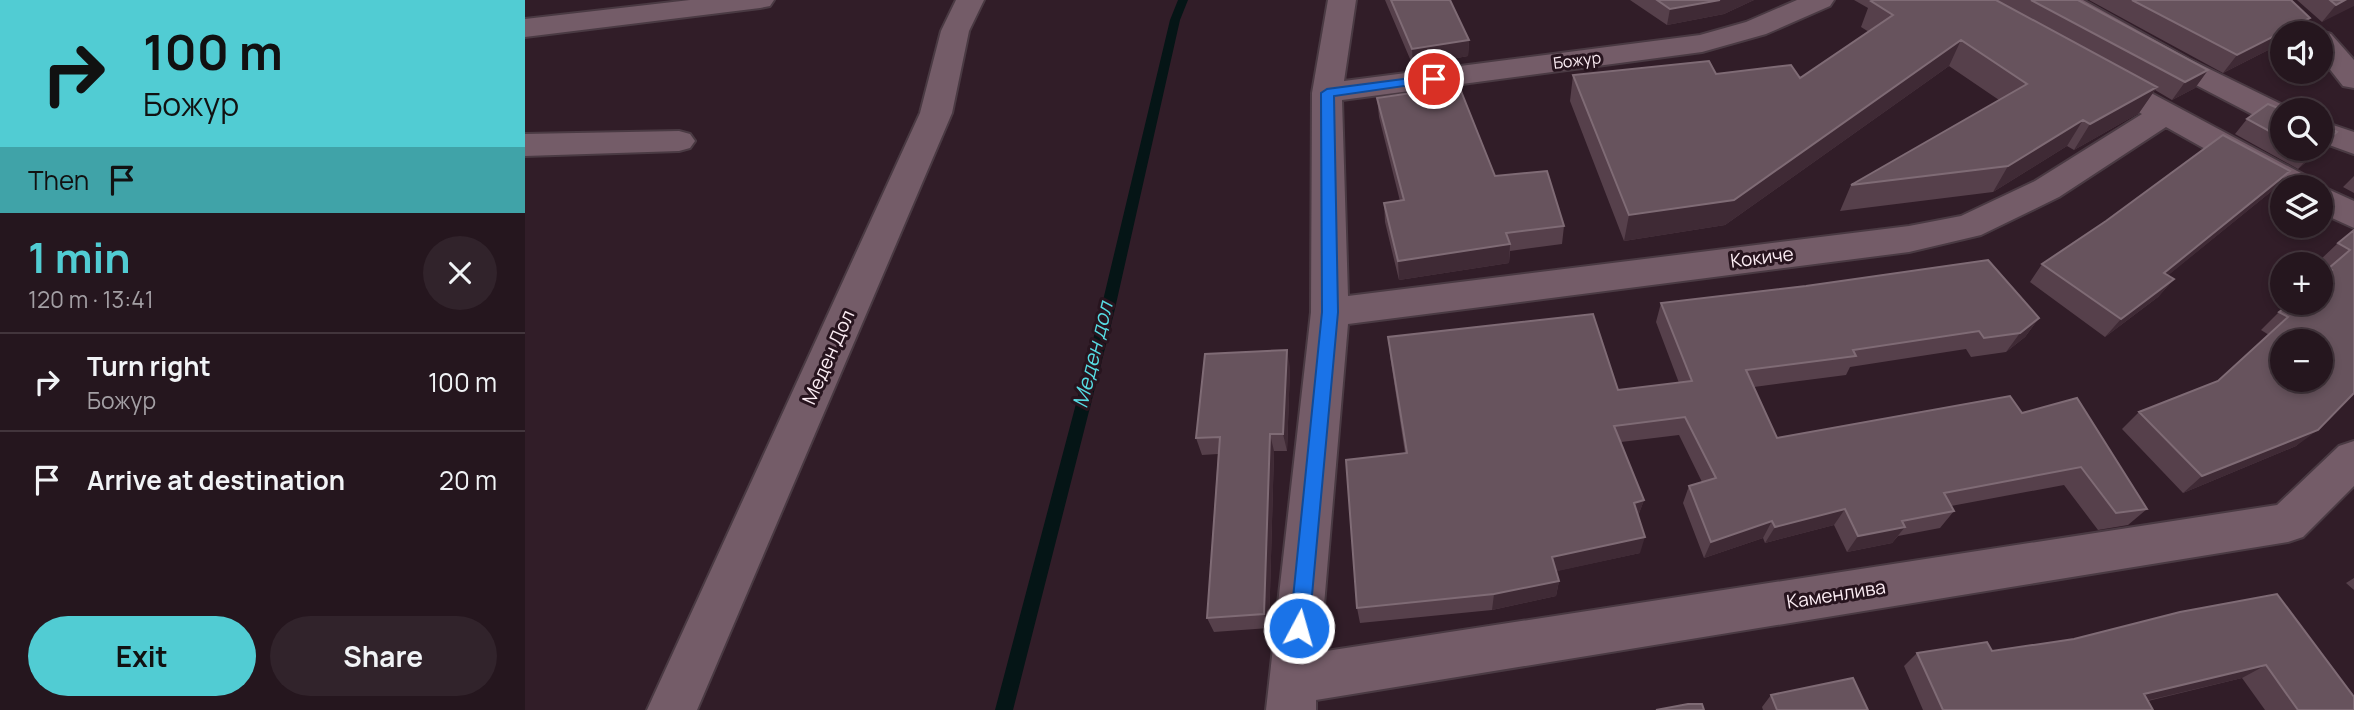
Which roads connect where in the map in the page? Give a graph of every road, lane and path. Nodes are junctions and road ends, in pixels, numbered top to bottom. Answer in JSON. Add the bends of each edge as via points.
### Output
{"nodes":[{"id":1,"x":759,"y":0,"type":"edge"},
{"id":2,"x":970,"y":0,"type":"edge"},
{"id":3,"x":1342,"y":0,"type":"edge"},
{"id":4,"x":1820,"y":0,"type":"edge"},
{"id":5,"x":2063,"y":0,"type":"edge"},
{"id":6,"x":525,"y":28,"type":"edge"},
{"id":7,"x":2333,"y":55,"type":"edge"},
{"id":8,"x":2354,"y":79,"type":"edge"},
{"id":9,"x":2117,"y":87,"type":"edge"},
{"id":10,"x":1327,"y":93,"type":"junction"},
{"id":11,"x":2270,"y":111,"type":"edge"},
{"id":12,"x":2165,"y":114,"type":"junction"},
{"id":13,"x":2333,"y":135,"type":"edge"},
{"id":14,"x":679,"y":141,"type":"dead end"},
{"id":15,"x":2354,"y":143,"type":"edge"},
{"id":16,"x":525,"y":145,"type":"edge"},
{"id":17,"x":2278,"y":175,"type":"edge"},
{"id":18,"x":2333,"y":205,"type":"edge"},
{"id":19,"x":2354,"y":216,"type":"edge"},
{"id":20,"x":1330,"y":312,"type":"junction"},
{"id":21,"x":2354,"y":459,"type":"edge"},
{"id":22,"x":1293,"y":695,"type":"edge"},
{"id":23,"x":672,"y":710,"type":"edge"}],
"edges":[{"from":1,"to":6,"type":"street"},
{"from":2,"to":23,"type":"street","name":"Меден Дол","via":[[955,31],[936,113]]},
{"from":3,"to":10,"type":"street"},
{"from":4,"to":10,"type":"street","name":"Божур","via":[[1756,28],[1702,43]]},
{"from":5,"to":11,"type":"street"},
{"from":7,"to":8,"type":"street"},
{"from":9,"to":12,"type":"street"},
{"from":10,"to":20,"type":"street"},
{"from":12,"to":17,"type":"street"},
{"from":12,"to":20,"type":"street","name":"Кокиче","via":[[2047,189],[1969,226],[1909,239]]},
{"from":13,"to":15,"type":"street"},
{"from":14,"to":16,"type":"street"},
{"from":18,"to":19,"type":"street"},
{"from":20,"to":22,"type":"street"},
{"from":21,"to":22,"type":"street","name":"Каменлива","via":[[2288,523]]}]}
